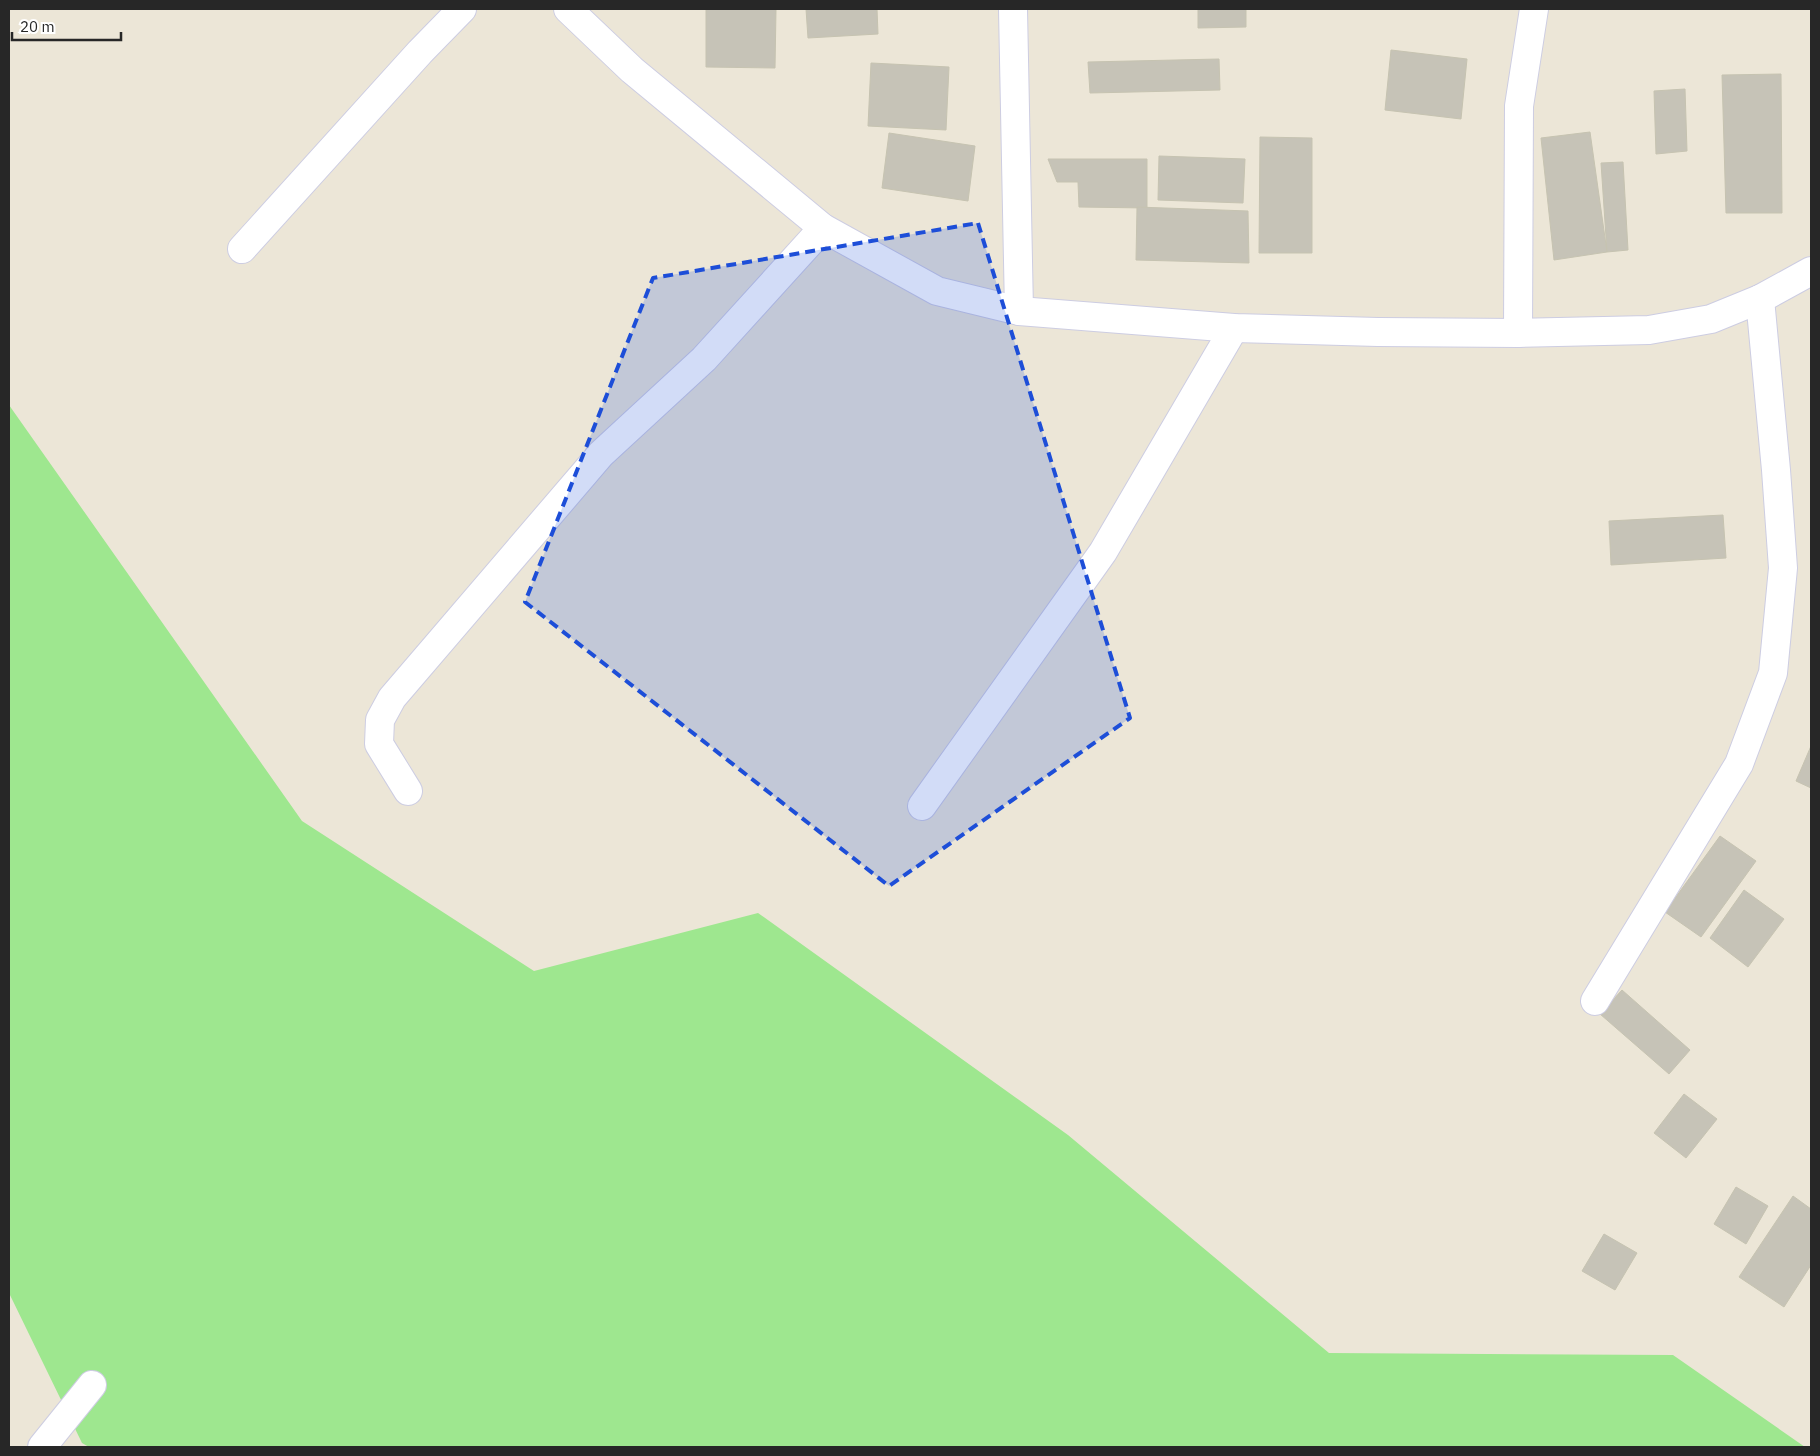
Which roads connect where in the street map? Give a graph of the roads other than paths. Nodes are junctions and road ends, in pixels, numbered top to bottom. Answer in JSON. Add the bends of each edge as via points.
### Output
{"nodes":[{"id":1,"x":462,"y":9,"type":"edge"},
{"id":2,"x":568,"y":9,"type":"edge"},
{"id":3,"x":1012,"y":9,"type":"edge"},
{"id":4,"x":1534,"y":9,"type":"edge"},
{"id":5,"x":823,"y":228,"type":"junction"},
{"id":6,"x":242,"y":249,"type":"dead end"},
{"id":7,"x":1811,"y":271,"type":"edge"},
{"id":8,"x":1760,"y":299,"type":"junction"},
{"id":9,"x":1019,"y":312,"type":"junction"},
{"id":10,"x":1234,"y":328,"type":"junction"},
{"id":11,"x":1518,"y":333,"type":"junction"},
{"id":12,"x":408,"y":791,"type":"dead end"},
{"id":13,"x":922,"y":806,"type":"dead end"},
{"id":14,"x":1595,"y":1001,"type":"dead end"},
{"id":15,"x":92,"y":1385,"type":"dead end"},
{"id":16,"x":42,"y":1447,"type":"edge"}],
"edges":[{"from":1,"to":6,"type":"street"},
{"from":2,"to":5,"type":"street","via":[[632,70]]},
{"from":3,"to":9,"type":"street"},
{"from":4,"to":11,"type":"street","via":[[1519,106]]},
{"from":5,"to":9,"type":"street","via":[[937,291]]},
{"from":5,"to":12,"type":"street","via":[[704,359],[601,454],[392,698],[380,720],[379,744]]},
{"from":7,"to":8,"type":"street"},
{"from":8,"to":11,"type":"street","via":[[1711,319],[1649,330]]},
{"from":8,"to":14,"type":"street","via":[[1783,568],[1772,672],[1739,764]]},
{"from":9,"to":10,"type":"street"},
{"from":10,"to":11,"type":"street"},
{"from":10,"to":13,"type":"street","via":[[1103,552]]},
{"from":15,"to":16,"type":"street"}]}
